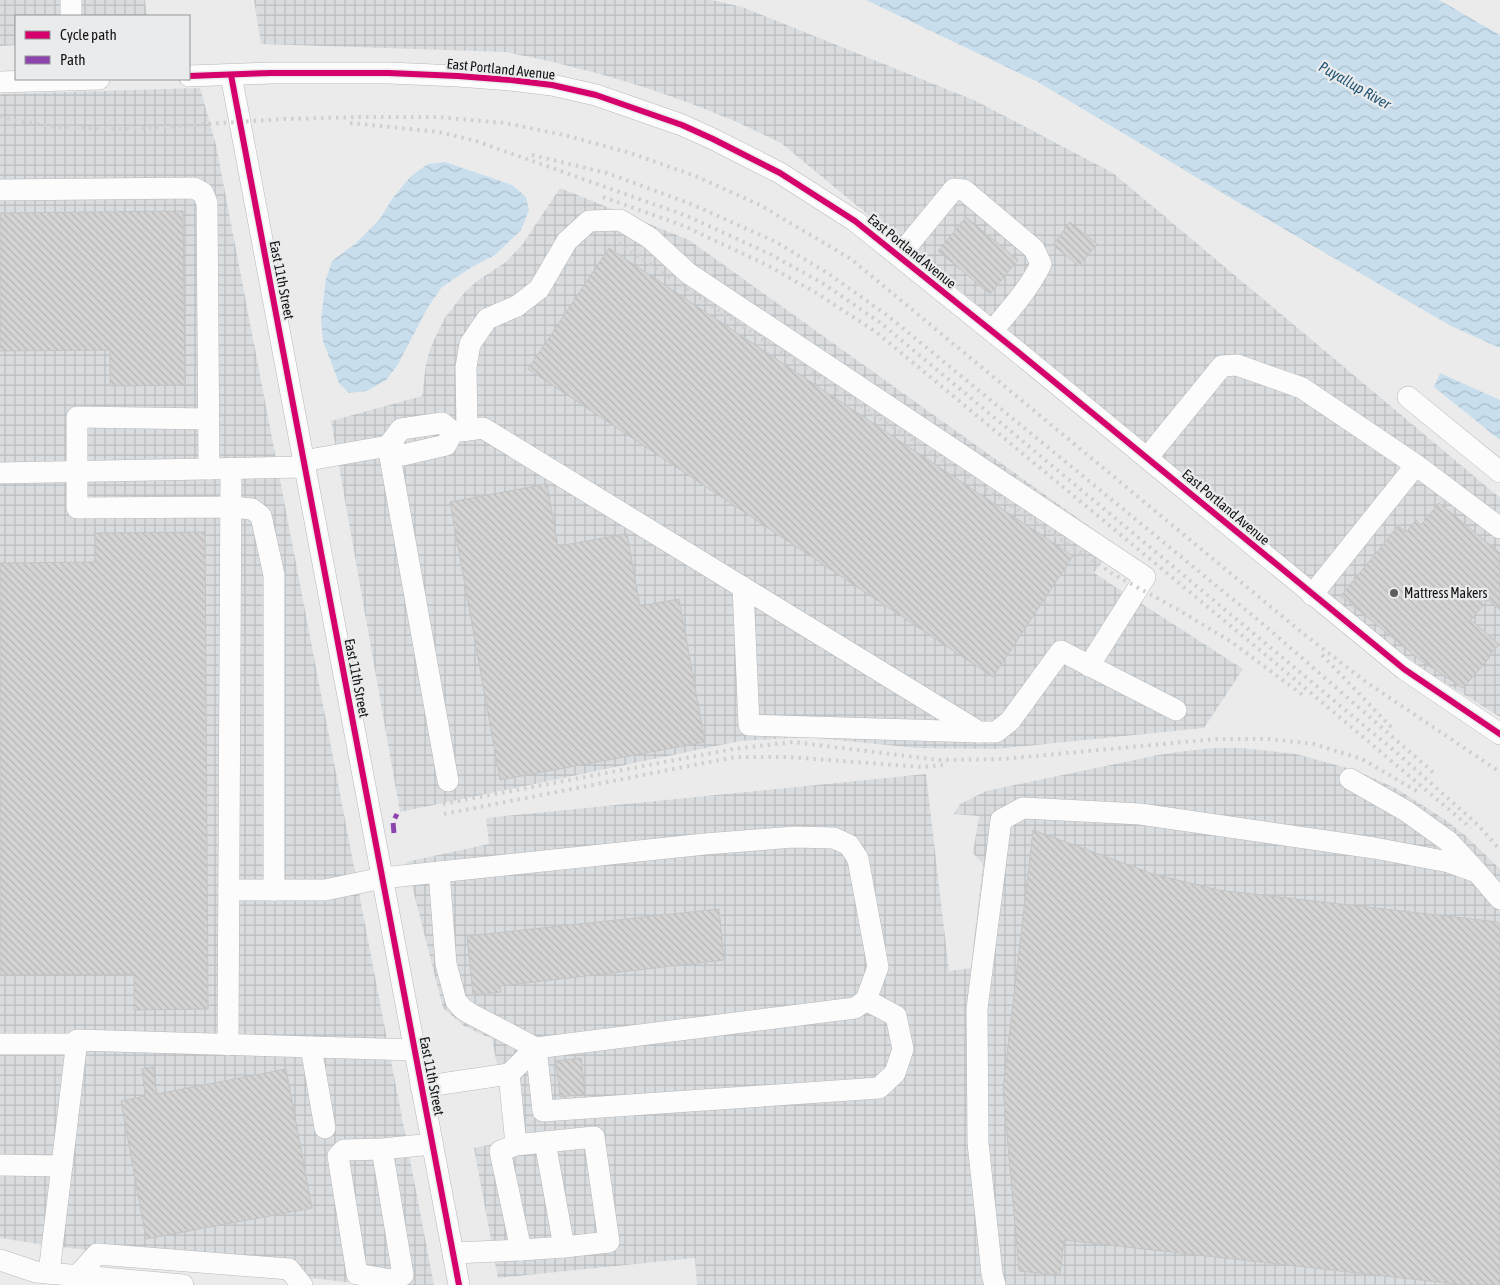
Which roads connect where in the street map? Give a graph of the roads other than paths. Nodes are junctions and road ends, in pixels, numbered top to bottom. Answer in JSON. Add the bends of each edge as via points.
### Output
{"nodes":[{"id":1,"x":71,"y":0,"type":"edge"},
{"id":2,"x":71,"y":15,"type":"edge"},
{"id":3,"x":231,"y":75,"type":"junction"},
{"id":4,"x":190,"y":76,"type":"edge"},
{"id":5,"x":49,"y":80,"type":"edge"},
{"id":6,"x":0,"y":82,"type":"edge"},
{"id":7,"x":0,"y":190,"type":"edge"},
{"id":8,"x":898,"y":256,"type":"junction"},
{"id":9,"x":992,"y":331,"type":"junction"},
{"id":10,"x":1408,"y":397,"type":"dead end"},
{"id":11,"x":209,"y":419,"type":"junction"},
{"id":12,"x":460,"y":431,"type":"junction"},
{"id":13,"x":388,"y":446,"type":"junction"},
{"id":14,"x":1146,"y":458,"type":"junction"},
{"id":15,"x":304,"y":464,"type":"junction"},
{"id":16,"x":1416,"y":465,"type":"junction"},
{"id":17,"x":231,"y":468,"type":"junction"},
{"id":18,"x":209,"y":469,"type":"junction"},
{"id":19,"x":77,"y":471,"type":"junction"},
{"id":20,"x":1500,"y":472,"type":"edge"},
{"id":21,"x":0,"y":473,"type":"edge"},
{"id":22,"x":231,"y":507,"type":"junction"},
{"id":23,"x":1500,"y":528,"type":"edge"},
{"id":24,"x":743,"y":587,"type":"junction"},
{"id":25,"x":1312,"y":595,"type":"junction"},
{"id":26,"x":1089,"y":666,"type":"junction"},
{"id":27,"x":1176,"y":710,"type":"dead end"},
{"id":28,"x":1499,"y":731,"type":"edge"},
{"id":29,"x":979,"y":732,"type":"junction"},
{"id":30,"x":1350,"y":779,"type":"dead end"},
{"id":31,"x":448,"y":781,"type":"dead end"},
{"id":32,"x":439,"y":872,"type":"junction"},
{"id":33,"x":1477,"y":872,"type":"junction"},
{"id":34,"x":382,"y":878,"type":"junction"},
{"id":35,"x":229,"y":890,"type":"junction"},
{"id":36,"x":274,"y":890,"type":"junction"},
{"id":37,"x":1500,"y":899,"type":"edge"},
{"id":38,"x":866,"y":1000,"type":"junction"},
{"id":39,"x":0,"y":1044,"type":"edge"},
{"id":40,"x":76,"y":1044,"type":"junction"},
{"id":41,"x":228,"y":1045,"type":"junction"},
{"id":42,"x":311,"y":1047,"type":"junction"},
{"id":43,"x":536,"y":1048,"type":"junction"},
{"id":44,"x":414,"y":1050,"type":"junction"},
{"id":45,"x":509,"y":1074,"type":"junction"},
{"id":46,"x":421,"y":1087,"type":"junction"},
{"id":47,"x":325,"y":1128,"type":"dead end"},
{"id":48,"x":545,"y":1142,"type":"junction"},
{"id":49,"x":432,"y":1144,"type":"junction"},
{"id":50,"x":516,"y":1145,"type":"junction"},
{"id":51,"x":382,"y":1149,"type":"junction"},
{"id":52,"x":0,"y":1165,"type":"edge"},
{"id":53,"x":62,"y":1166,"type":"junction"},
{"id":54,"x":564,"y":1247,"type":"junction"},
{"id":55,"x":521,"y":1250,"type":"junction"},
{"id":56,"x":453,"y":1253,"type":"junction"},
{"id":57,"x":0,"y":1260,"type":"edge"},
{"id":58,"x":50,"y":1273,"type":"junction"},
{"id":59,"x":77,"y":1276,"type":"junction"},
{"id":60,"x":183,"y":1285,"type":"edge"},
{"id":61,"x":302,"y":1285,"type":"edge"},
{"id":62,"x":459,"y":1285,"type":"edge"},
{"id":63,"x":995,"y":1285,"type":"edge"}],
"edges":[{"from":1,"to":2,"type":"street"},
{"from":3,"to":4,"type":"street","name":"East Portland Avenue"},
{"from":3,"to":8,"type":"street","name":"East Portland Avenue","via":[[389,73],[458,76],[552,86],[596,95],[682,125],[780,173],[855,221]]},
{"from":3,"to":15,"type":"street","name":"East 11th Street"},
{"from":5,"to":6,"type":"street"},
{"from":7,"to":11,"type":"street","via":[[194,188],[203,193],[207,203]]},
{"from":8,"to":9,"type":"street","name":"East Portland Avenue"},
{"from":8,"to":9,"type":"street","via":[[954,189],[964,190],[1034,249],[1041,264],[1035,277]]},
{"from":9,"to":14,"type":"street","name":"East Portland Avenue"},
{"from":10,"to":20,"type":"street"},
{"from":11,"to":18,"type":"street"},
{"from":11,"to":19,"type":"street","via":[[77,417]]},
{"from":12,"to":13,"type":"street","via":[[446,445],[420,451],[403,454]]},
{"from":12,"to":24,"type":"street","via":[[483,428]]},
{"from":12,"to":26,"type":"street","via":[[470,344],[488,320],[517,306],[539,289],[567,240],[589,222],[620,220],[650,238],[688,273],[1145,576]]},
{"from":13,"to":15,"type":"street"},
{"from":13,"to":31,"type":"street"},
{"from":14,"to":16,"type":"street","via":[[1222,366],[1237,365],[1302,388]]},
{"from":14,"to":25,"type":"street","name":"East Portland Avenue"},
{"from":15,"to":17,"type":"street"},
{"from":15,"to":34,"type":"street","name":"East 11th Street"},
{"from":16,"to":23,"type":"street"},
{"from":16,"to":25,"type":"street"},
{"from":17,"to":18,"type":"street"},
{"from":17,"to":22,"type":"street"},
{"from":18,"to":19,"type":"street"},
{"from":19,"to":21,"type":"street"},
{"from":19,"to":22,"type":"street","via":[[77,508]]},
{"from":22,"to":35,"type":"street"},
{"from":22,"to":36,"type":"street","via":[[252,509],[261,516],[274,575]]},
{"from":24,"to":29,"type":"street"},
{"from":24,"to":29,"type":"street","via":[[749,725]]},
{"from":25,"to":28,"type":"street","name":"East Portland Avenue","via":[[1404,669]]},
{"from":26,"to":27,"type":"street"},
{"from":26,"to":29,"type":"street","via":[[1061,651],[1010,721],[996,732]]},
{"from":30,"to":33,"type":"street","via":[[1448,841]]},
{"from":32,"to":34,"type":"street"},
{"from":32,"to":38,"type":"street","via":[[705,844],[794,837],[834,838],[849,845],[858,859],[878,967]]},
{"from":32,"to":43,"type":"street","via":[[446,964],[456,1001],[471,1014]]},
{"from":33,"to":37,"type":"street"},
{"from":33,"to":63,"type":"street","via":[[1449,862],[1374,848],[1140,814],[1023,808],[1001,820],[977,1009],[978,1143]]},
{"from":34,"to":36,"type":"street","via":[[325,890]]},
{"from":34,"to":44,"type":"street","name":"East 11th Street"},
{"from":35,"to":36,"type":"street"},
{"from":35,"to":41,"type":"street"},
{"from":38,"to":43,"type":"street","via":[[854,1008]]},
{"from":38,"to":43,"type":"street","via":[[896,1016],[903,1050],[895,1073],[879,1088],[543,1111]]},
{"from":39,"to":40,"type":"street"},
{"from":40,"to":41,"type":"street","via":[[77,1040]]},
{"from":40,"to":53,"type":"street"},
{"from":41,"to":42,"type":"street"},
{"from":42,"to":44,"type":"street"},
{"from":42,"to":47,"type":"street"},
{"from":43,"to":45,"type":"street"},
{"from":44,"to":46,"type":"street","name":"East 11th Street"},
{"from":45,"to":46,"type":"street"},
{"from":45,"to":50,"type":"street"},
{"from":46,"to":49,"type":"street","name":"East 11th Street"},
{"from":48,"to":50,"type":"street"},
{"from":48,"to":54,"type":"street"},
{"from":48,"to":54,"type":"street","via":[[594,1137],[609,1242]]},
{"from":49,"to":51,"type":"street"},
{"from":49,"to":56,"type":"street","name":"East 11th Street"},
{"from":50,"to":55,"type":"street","via":[[500,1151]]},
{"from":51,"to":51,"type":"street","via":[[402,1275],[391,1280],[356,1274],[338,1156],[344,1150]]},
{"from":52,"to":53,"type":"street"},
{"from":53,"to":58,"type":"street"},
{"from":54,"to":55,"type":"street"},
{"from":55,"to":56,"type":"street"},
{"from":56,"to":62,"type":"street","name":"East 11th Street"},
{"from":57,"to":58,"type":"street","via":[[36,1272]]},
{"from":58,"to":59,"type":"street"},
{"from":59,"to":60,"type":"street"},
{"from":59,"to":61,"type":"street","via":[[97,1254],[289,1270]]}]}
